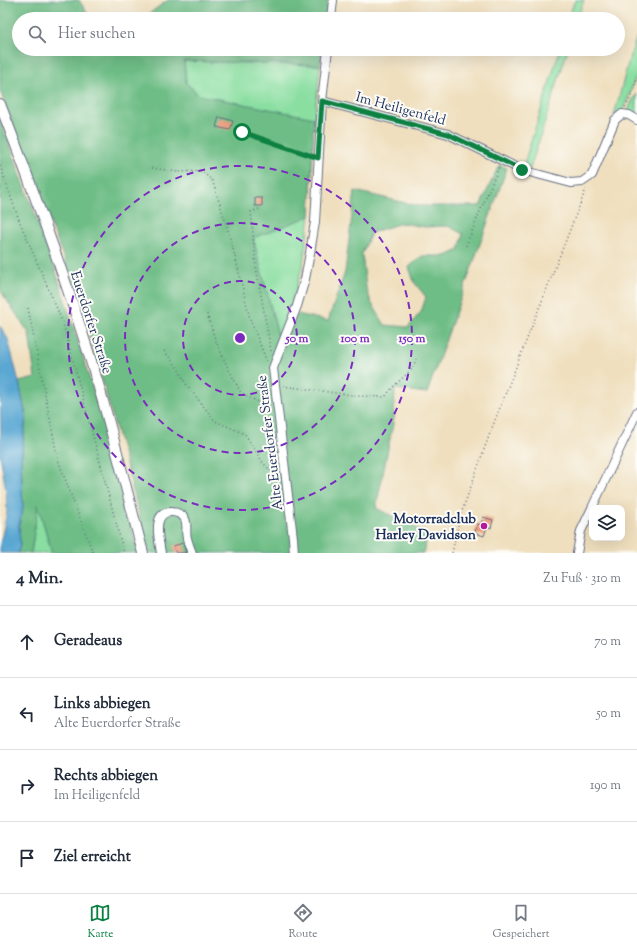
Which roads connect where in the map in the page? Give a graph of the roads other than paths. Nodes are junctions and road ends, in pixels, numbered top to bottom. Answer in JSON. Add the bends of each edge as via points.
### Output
{"nodes":[{"id":1,"x":333,"y":0,"type":"edge"},
{"id":2,"x":332,"y":12,"type":"edge"},
{"id":3,"x":327,"y":56,"type":"edge"},
{"id":4,"x":322,"y":101,"type":"junction"},
{"id":5,"x":0,"y":104,"type":"edge"},
{"id":6,"x":637,"y":120,"type":"edge"},
{"id":7,"x":637,"y":412,"type":"edge"},
{"id":8,"x":593,"y":505,"type":"edge"},
{"id":9,"x":589,"y":514,"type":"edge"},
{"id":10,"x":143,"y":553,"type":"edge"},
{"id":11,"x":161,"y":553,"type":"edge"},
{"id":12,"x":192,"y":553,"type":"edge"},
{"id":13,"x":294,"y":553,"type":"edge"},
{"id":14,"x":577,"y":553,"type":"edge"}],
"edges":[{"from":1,"to":2,"type":"street"},
{"from":3,"to":4,"type":"street","name":"Alte Euerdorfer Straße"},
{"from":4,"to":6,"type":"street","name":"Im Heiligenfeld","via":[[448,134],[522,170],[571,183],[582,182],[592,175],[615,120],[622,114]]},
{"from":4,"to":13,"type":"street","name":"Alte Euerdorfer Straße","via":[[315,222],[310,253],[297,306],[273,368]]},
{"from":5,"to":10,"type":"main road","name":"Euerdorfer Straße","via":[[54,248],[91,361]]},
{"from":7,"to":8,"type":"street"},
{"from":9,"to":14,"type":"street","via":[[581,531]]},
{"from":11,"to":12,"type":"street","via":[[157,527],[159,519],[168,512],[176,512],[186,520],[187,538]]}]}
